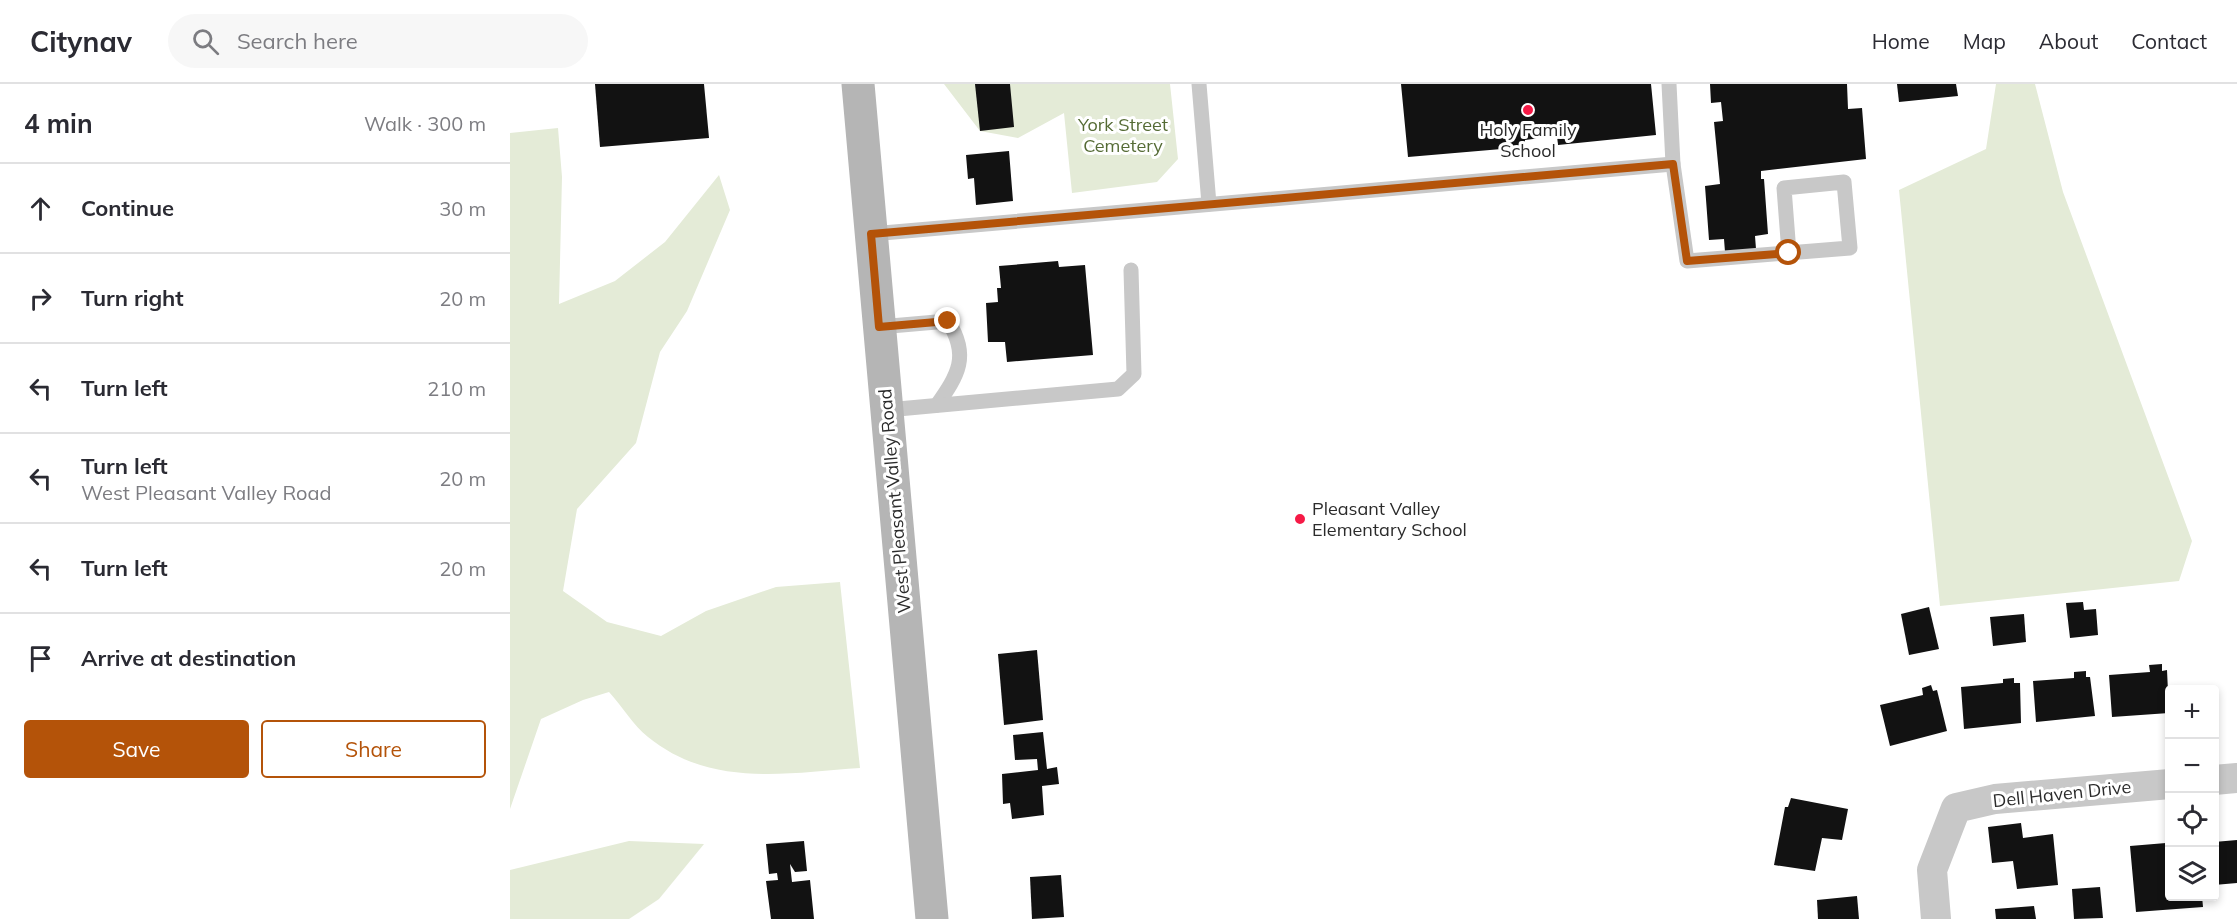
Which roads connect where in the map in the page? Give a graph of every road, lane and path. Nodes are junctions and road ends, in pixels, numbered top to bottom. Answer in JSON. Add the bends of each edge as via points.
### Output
{"nodes":[{"id":1,"x":858,"y":84,"type":"edge"},
{"id":2,"x":1199,"y":84,"type":"edge"},
{"id":3,"x":1669,"y":84,"type":"edge"},
{"id":4,"x":1673,"y":164,"type":"junction"},
{"id":5,"x":1209,"y":204,"type":"junction"},
{"id":6,"x":871,"y":234,"type":"junction"},
{"id":7,"x":1789,"y":253,"type":"junction"},
{"id":8,"x":1131,"y":270,"type":"dead end"},
{"id":9,"x":879,"y":327,"type":"junction"},
{"id":10,"x":938,"y":405,"type":"junction"},
{"id":11,"x":887,"y":410,"type":"junction"},
{"id":12,"x":2237,"y":778,"type":"edge"},
{"id":13,"x":2219,"y":780,"type":"edge"},
{"id":14,"x":2165,"y":784,"type":"edge"},
{"id":15,"x":932,"y":919,"type":"edge"},
{"id":16,"x":1936,"y":919,"type":"edge"}],
"edges":[{"from":1,"to":6,"type":"main road","name":"West Pleasant Valley Road"},
{"from":2,"to":5,"type":"lane"},
{"from":3,"to":4,"type":"lane"},
{"from":4,"to":5,"type":"lane"},
{"from":4,"to":7,"type":"lane","via":[[1687,261]]},
{"from":5,"to":6,"type":"lane"},
{"from":6,"to":9,"type":"main road","name":"West Pleasant Valley Road"},
{"from":7,"to":7,"type":"lane","via":[[1850,248],[1844,182],[1784,188]]},
{"from":8,"to":10,"type":"lane","via":[[1134,374],[1118,389]]},
{"from":9,"to":10,"type":"lane","via":[[948,321],[956,334],[960,358],[957,376]]},
{"from":9,"to":11,"type":"main road","name":"West Pleasant Valley Road"},
{"from":10,"to":11,"type":"lane"},
{"from":11,"to":15,"type":"main road","name":"West Pleasant Valley Road"},
{"from":12,"to":13,"type":"street"},
{"from":14,"to":16,"type":"street","name":"Dell Haven Drive","via":[[1995,800],[1956,808],[1932,870]]}]}
